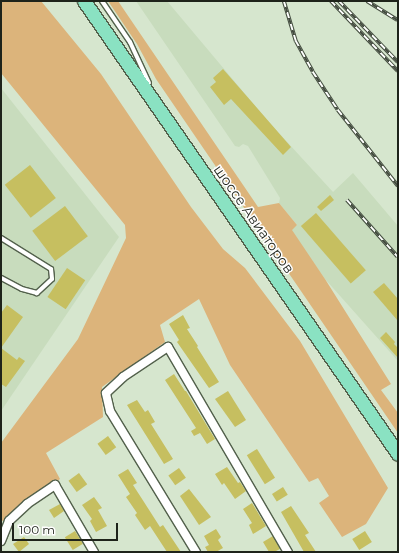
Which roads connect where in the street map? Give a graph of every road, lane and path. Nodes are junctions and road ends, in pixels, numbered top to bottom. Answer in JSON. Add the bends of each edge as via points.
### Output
{"nodes":[{"id":1,"x":84,"y":1,"type":"edge"},
{"id":2,"x":92,"y":1,"type":"edge"},
{"id":3,"x":102,"y":1,"type":"edge"},
{"id":4,"x":149,"y":82,"type":"junction"},
{"id":5,"x":1,"y":238,"type":"edge"},
{"id":6,"x":1,"y":278,"type":"edge"},
{"id":7,"x":398,"y":442,"type":"edge"},
{"id":8,"x":398,"y":454,"type":"edge"},
{"id":9,"x":1,"y":541,"type":"edge"},
{"id":10,"x":94,"y":552,"type":"edge"},
{"id":11,"x":196,"y":552,"type":"edge"},
{"id":12,"x":288,"y":552,"type":"edge"}],
"edges":[{"from":1,"to":8,"type":"main road","name":"шоссе Авиаторов"},
{"from":2,"to":4,"type":"main road","name":"шоссе Авиаторов"},
{"from":3,"to":4,"type":"lane","via":[[130,42]]},
{"from":4,"to":7,"type":"main road","name":"шоссе Авиаторов"},
{"from":5,"to":6,"type":"lane","via":[[51,269],[52,279],[36,293]]},
{"from":9,"to":10,"type":"street","via":[[9,521],[27,504],[55,485]]},
{"from":11,"to":12,"type":"street","via":[[110,411],[106,393],[124,377],[168,347]]}]}
